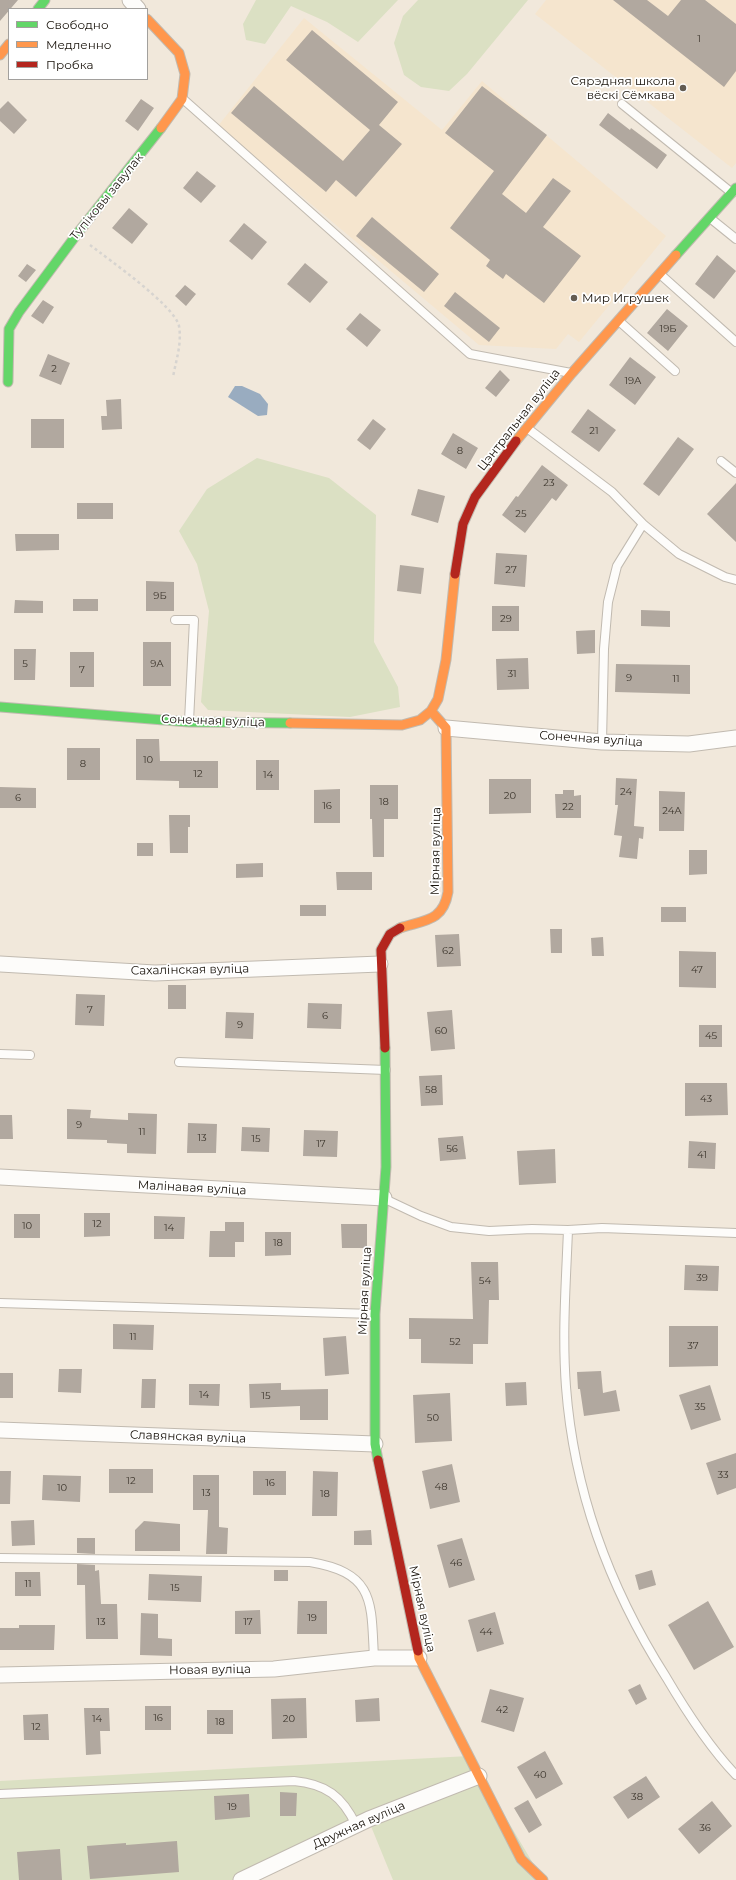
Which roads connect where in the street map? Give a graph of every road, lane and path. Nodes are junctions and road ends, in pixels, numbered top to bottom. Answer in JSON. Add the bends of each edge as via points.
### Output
{"nodes":[{"id":1,"x":45,"y":0,"type":"edge"},
{"id":2,"x":130,"y":0,"type":"edge"},
{"id":3,"x":39,"y":8,"type":"edge"},
{"id":4,"x":137,"y":8,"type":"edge"},
{"id":5,"x":148,"y":20,"type":"edge"},
{"id":6,"x":8,"y":45,"type":"edge"},
{"id":7,"x":0,"y":55,"type":"edge"},
{"id":8,"x":182,"y":99,"type":"junction"},
{"id":9,"x":622,"y":104,"type":"dead end"},
{"id":10,"x":734,"y":191,"type":"edge"},
{"id":11,"x":710,"y":218,"type":"junction"},
{"id":12,"x":77,"y":234,"type":"junction"},
{"id":13,"x":736,"y":239,"type":"edge"},
{"id":14,"x":661,"y":275,"type":"junction"},
{"id":15,"x":619,"y":321,"type":"junction"},
{"id":16,"x":736,"y":342,"type":"edge"},
{"id":17,"x":675,"y":371,"type":"dead end"},
{"id":18,"x":572,"y":373,"type":"junction"},
{"id":19,"x":173,"y":377,"type":"dead end"},
{"id":20,"x":8,"y":382,"type":"dead end"},
{"id":21,"x":527,"y":427,"type":"junction"},
{"id":22,"x":721,"y":461,"type":"dead end"},
{"id":23,"x":736,"y":473,"type":"edge"},
{"id":24,"x":643,"y":524,"type":"junction"},
{"id":25,"x":736,"y":580,"type":"edge"},
{"id":26,"x":175,"y":620,"type":"dead end"},
{"id":27,"x":0,"y":707,"type":"edge"},
{"id":28,"x":428,"y":713,"type":"junction"},
{"id":29,"x":189,"y":722,"type":"junction"},
{"id":30,"x":446,"y":728,"type":"junction"},
{"id":31,"x":736,"y":738,"type":"edge"},
{"id":32,"x":602,"y":742,"type":"junction"},
{"id":33,"x":0,"y":964,"type":"edge"},
{"id":34,"x":380,"y":964,"type":"junction"},
{"id":35,"x":0,"y":1054,"type":"edge"},
{"id":36,"x":30,"y":1055,"type":"dead end"},
{"id":37,"x":179,"y":1062,"type":"dead end"},
{"id":38,"x":386,"y":1070,"type":"junction"},
{"id":39,"x":0,"y":1177,"type":"edge"},
{"id":40,"x":384,"y":1198,"type":"junction"},
{"id":41,"x":568,"y":1230,"type":"junction"},
{"id":42,"x":736,"y":1234,"type":"edge"},
{"id":43,"x":0,"y":1303,"type":"edge"},
{"id":44,"x":375,"y":1314,"type":"junction"},
{"id":45,"x":0,"y":1430,"type":"edge"},
{"id":46,"x":375,"y":1444,"type":"junction"},
{"id":47,"x":0,"y":1558,"type":"edge"},
{"id":48,"x":374,"y":1658,"type":"junction"},
{"id":49,"x":419,"y":1658,"type":"junction"},
{"id":50,"x":0,"y":1675,"type":"edge"},
{"id":51,"x":736,"y":1775,"type":"edge"},
{"id":52,"x":479,"y":1776,"type":"junction"},
{"id":53,"x":0,"y":1794,"type":"edge"},
{"id":54,"x":356,"y":1825,"type":"junction"},
{"id":55,"x":241,"y":1880,"type":"edge"},
{"id":56,"x":543,"y":1880,"type":"edge"}],
"edges":[{"from":1,"to":3,"type":"street"},
{"from":2,"to":4,"type":"street"},
{"from":5,"to":8,"type":"street","name":"Тупіковы завулак","via":[[179,54],[185,74]]},
{"from":6,"to":7,"type":"street"},
{"from":8,"to":12,"type":"street","name":"Тупіковы завулак"},
{"from":8,"to":18,"type":"lane","via":[[470,354]]},
{"from":9,"to":10,"type":"lane"},
{"from":10,"to":11,"type":"street","name":"Цэнтральная вуліца"},
{"from":11,"to":13,"type":"lane"},
{"from":11,"to":14,"type":"street","name":"Цэнтральная вуліца"},
{"from":12,"to":19,"type":"path","via":[[173,313],[179,325],[180,343]]},
{"from":12,"to":20,"type":"street","name":"Тупіковы завулак","via":[[9,329]]},
{"from":14,"to":15,"type":"street","name":"Цэнтральная вуліца"},
{"from":14,"to":16,"type":"lane"},
{"from":15,"to":17,"type":"lane"},
{"from":15,"to":18,"type":"street","name":"Цэнтральная вуліца"},
{"from":18,"to":21,"type":"street","name":"Цэнтральная вуліца"},
{"from":21,"to":24,"type":"lane","via":[[612,492]]},
{"from":21,"to":28,"type":"street","name":"Цэнтральная вуліца","via":[[475,497],[463,524],[446,660],[438,699]]},
{"from":22,"to":23,"type":"lane"},
{"from":24,"to":25,"type":"lane","via":[[679,554]]},
{"from":24,"to":32,"type":"lane","via":[[616,566],[608,602]]},
{"from":26,"to":29,"type":"lane","via":[[194,620]]},
{"from":27,"to":29,"type":"street","name":"Сонечная вуліца"},
{"from":28,"to":29,"type":"street","name":"Сонечная вуліца","via":[[420,720],[402,726]]},
{"from":28,"to":30,"type":"street"},
{"from":30,"to":32,"type":"street","name":"Сонечная вуліца"},
{"from":30,"to":34,"type":"street","name":"Мірная вуліца","via":[[450,884],[446,904],[439,915],[395,929],[385,939]]},
{"from":31,"to":32,"type":"street","name":"Сонечная вуліца","via":[[689,744]]},
{"from":33,"to":34,"type":"street","name":"Сахалінская вуліца","via":[[155,973]]},
{"from":34,"to":38,"type":"street","name":"Мірная вуліца"},
{"from":35,"to":36,"type":"lane"},
{"from":37,"to":38,"type":"lane"},
{"from":38,"to":40,"type":"street","name":"Мірная вуліца"},
{"from":39,"to":40,"type":"street","name":"Малінавая вуліца"},
{"from":40,"to":41,"type":"lane","via":[[451,1227],[488,1232]]},
{"from":40,"to":44,"type":"street","name":"Мірная вуліца"},
{"from":41,"to":42,"type":"lane","via":[[602,1228]]},
{"from":41,"to":51,"type":"lane","via":[[564,1321],[566,1386],[586,1504],[608,1569],[642,1640],[684,1708]]},
{"from":43,"to":44,"type":"lane"},
{"from":44,"to":46,"type":"street","name":"Мірная вуліца"},
{"from":45,"to":46,"type":"street","name":"Славянская вуліца"},
{"from":46,"to":49,"type":"street","name":"Мірная вуліца"},
{"from":47,"to":48,"type":"lane","via":[[310,1562],[329,1565],[346,1572],[360,1583],[369,1598]]},
{"from":48,"to":49,"type":"street","name":"Новая вуліца"},
{"from":48,"to":50,"type":"street","name":"Новая вуліца","via":[[274,1669]]},
{"from":49,"to":52,"type":"street","name":"Мірная вуліца"},
{"from":52,"to":54,"type":"street","name":"Дружная вуліца"},
{"from":52,"to":56,"type":"street","name":"Мірная вуліца","via":[[521,1859]]},
{"from":53,"to":54,"type":"lane","via":[[294,1781],[325,1788],[339,1799]]},
{"from":54,"to":55,"type":"street","name":"Дружная вуліца"}]}
